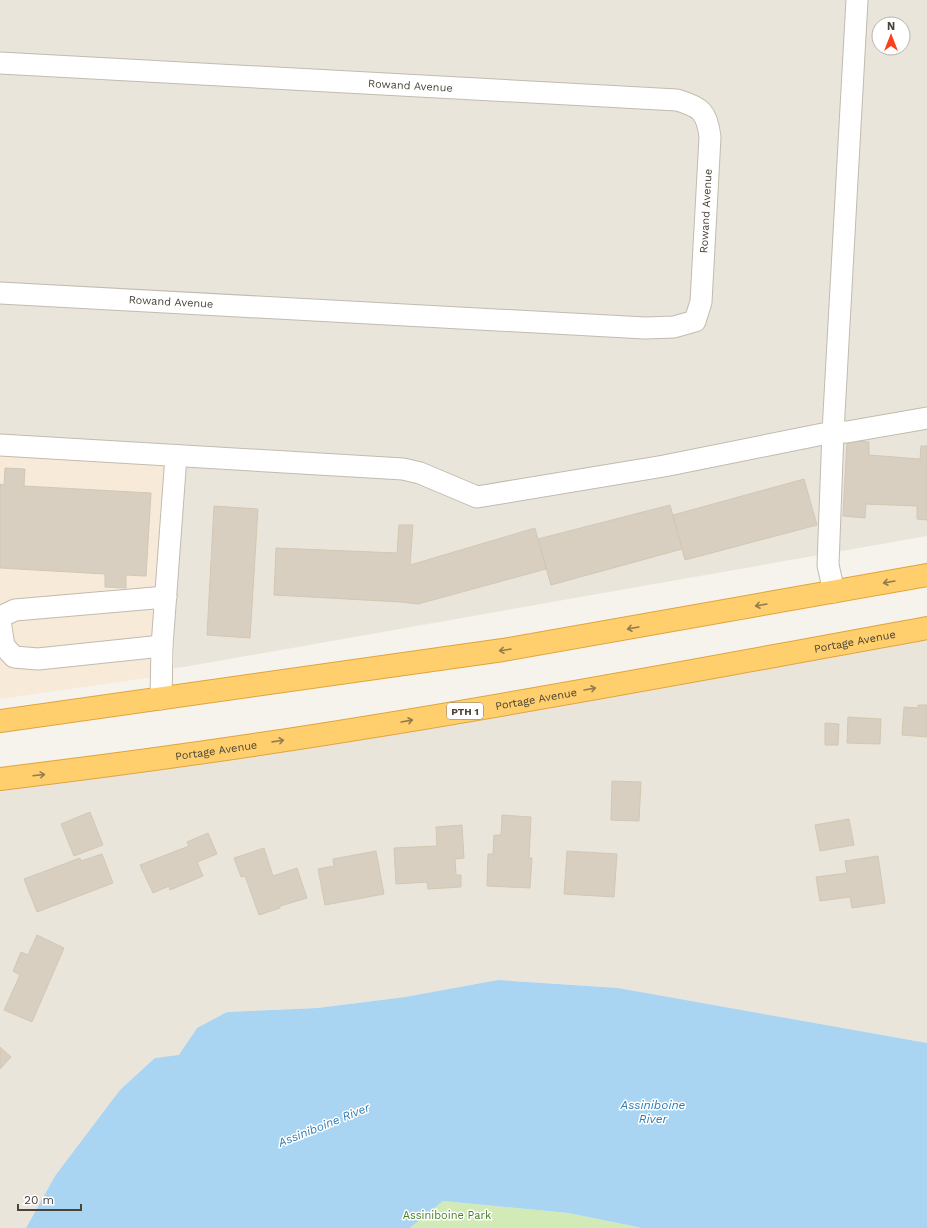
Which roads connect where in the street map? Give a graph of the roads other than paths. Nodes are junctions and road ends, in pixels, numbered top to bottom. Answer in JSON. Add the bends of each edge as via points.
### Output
{"nodes":[{"id":1,"x":857,"y":0,"type":"edge"},
{"id":2,"x":0,"y":63,"type":"edge"},
{"id":3,"x":0,"y":293,"type":"edge"},
{"id":4,"x":927,"y":418,"type":"edge"},
{"id":5,"x":833,"y":432,"type":"junction"},
{"id":6,"x":0,"y":445,"type":"edge"},
{"id":7,"x":176,"y":456,"type":"junction"},
{"id":8,"x":927,"y":575,"type":"edge"},
{"id":9,"x":834,"y":592,"type":"junction"},
{"id":10,"x":166,"y":597,"type":"junction"},
{"id":11,"x":0,"y":617,"type":"edge"},
{"id":12,"x":0,"y":621,"type":"edge"},
{"id":13,"x":927,"y":628,"type":"edge"},
{"id":14,"x":162,"y":646,"type":"junction"},
{"id":15,"x":161,"y":699,"type":"junction"},
{"id":16,"x":0,"y":721,"type":"edge"},
{"id":17,"x":0,"y":779,"type":"edge"}],
"edges":[{"from":1,"to":5,"type":"street"},
{"from":2,"to":3,"type":"street","name":"Rowand Avenue","via":[[677,100],[701,110],[708,122],[710,137],[701,302],[695,321],[674,327],[630,327]]},
{"from":4,"to":5,"type":"street","via":[[847,432]]},
{"from":5,"to":7,"type":"street","via":[[664,466],[477,497],[420,473],[403,469]]},
{"from":5,"to":9,"type":"street","via":[[828,565]]},
{"from":6,"to":7,"type":"street"},
{"from":7,"to":10,"type":"street"},
{"from":8,"to":9,"type":"highway","one_way":true},
{"from":9,"to":15,"type":"highway","one_way":true,"via":[[503,650]]},
{"from":10,"to":11,"type":"street","via":[[15,610]]},
{"from":10,"to":14,"type":"street"},
{"from":12,"to":14,"type":"street","via":[[4,646],[14,657],[38,660]]},
{"from":17,"to":13,"type":"highway","name":"Portage Avenue","number":"PTH 1","one_way":true,"via":[[373,727]]},
{"from":14,"to":15,"type":"street"},
{"from":15,"to":16,"type":"highway"}]}
